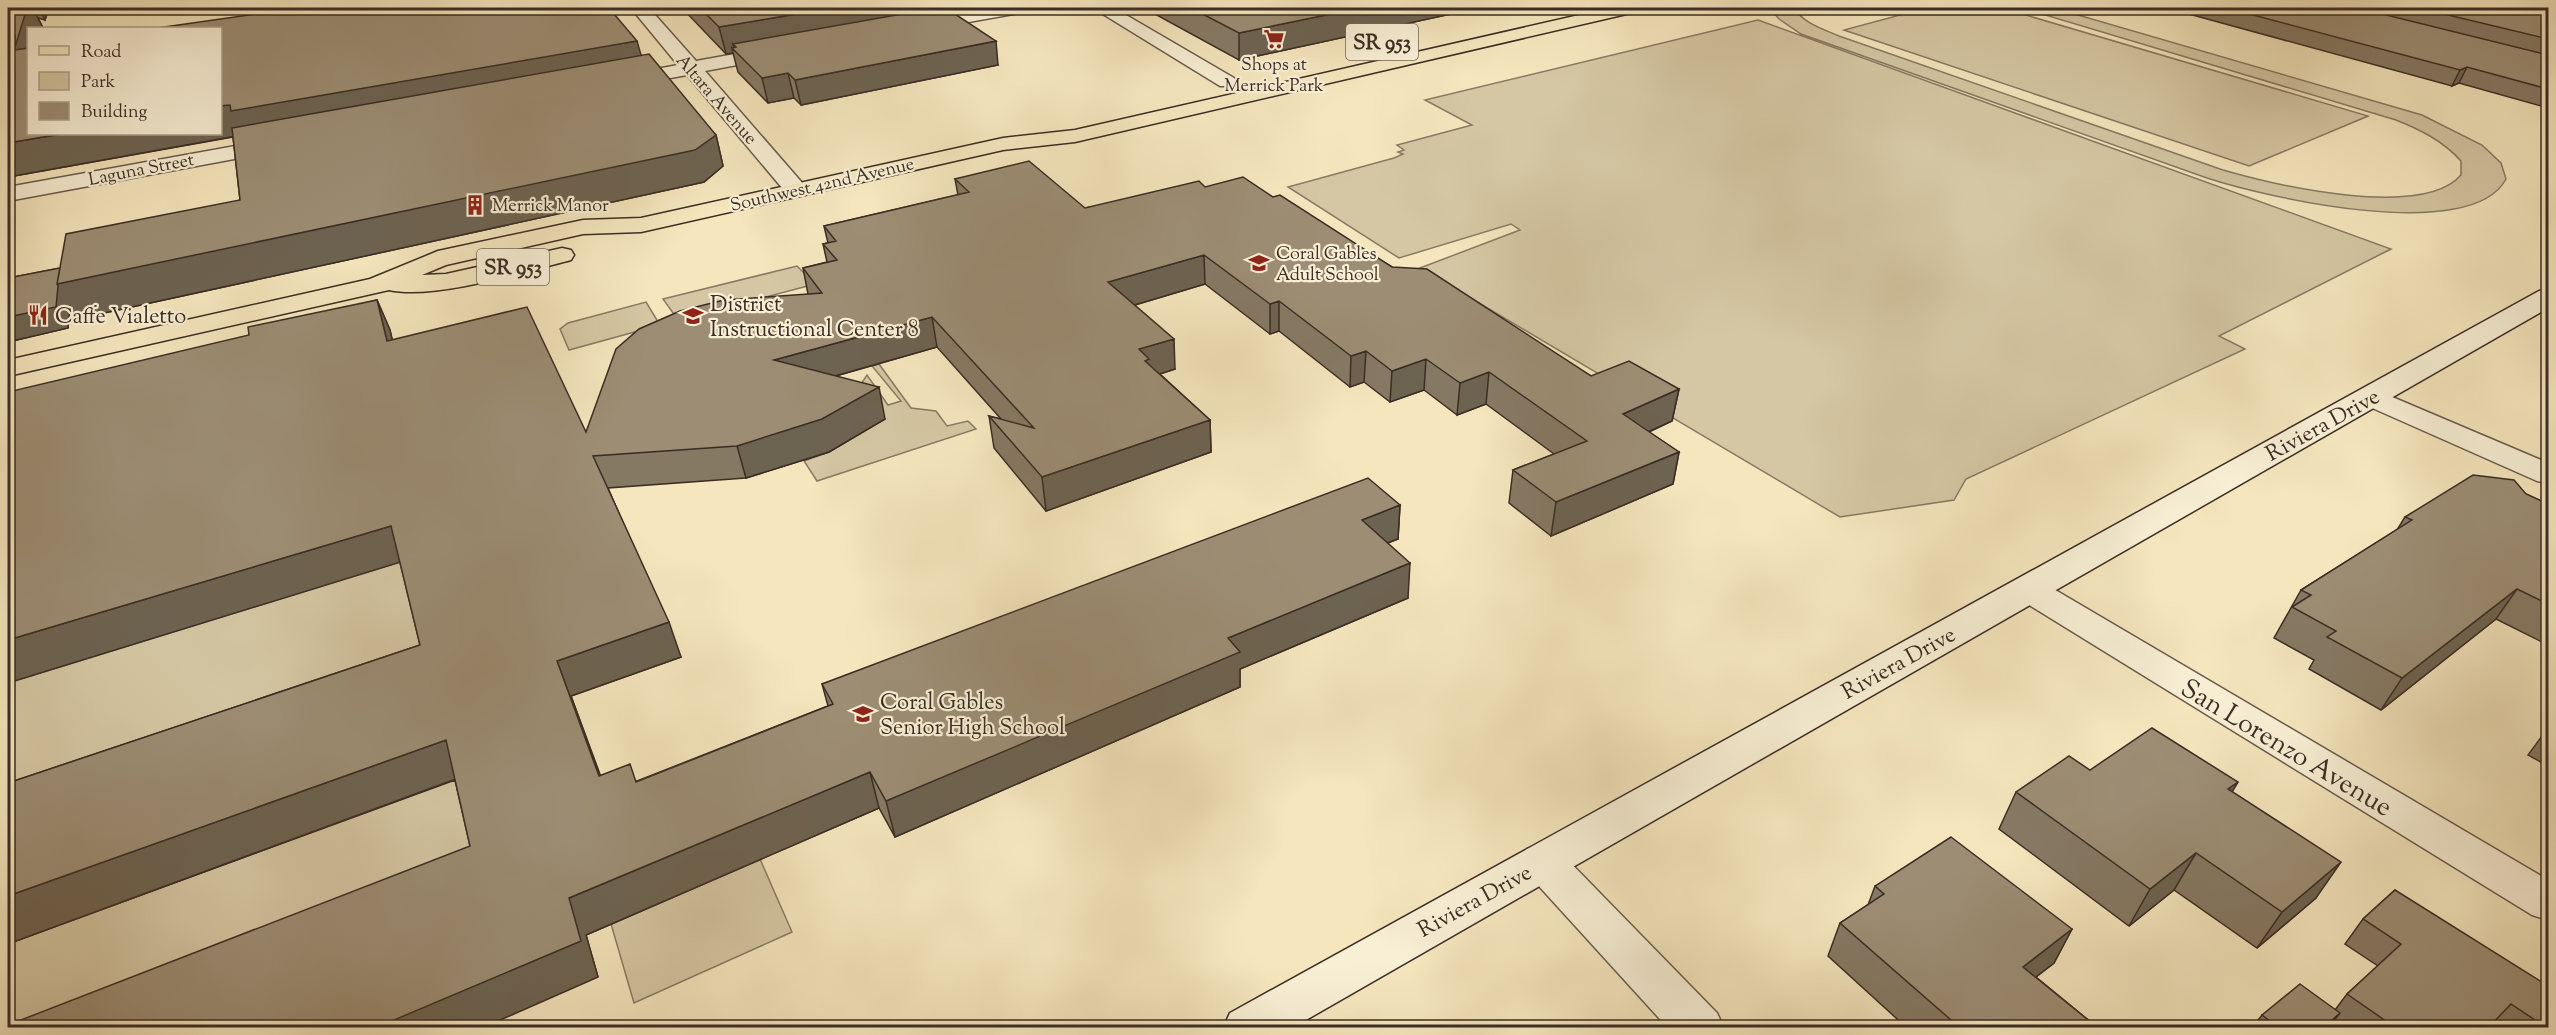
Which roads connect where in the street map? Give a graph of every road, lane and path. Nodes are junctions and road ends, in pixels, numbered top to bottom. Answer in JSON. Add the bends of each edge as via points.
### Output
{"nodes":[{"id":1,"x":640,"y":8,"type":"edge"},
{"id":2,"x":1019,"y":8,"type":"edge"},
{"id":3,"x":1102,"y":8,"type":"edge"},
{"id":4,"x":1631,"y":8,"type":"edge"},
{"id":5,"x":894,"y":31,"type":"edge"},
{"id":6,"x":802,"y":47,"type":"edge"},
{"id":7,"x":691,"y":68,"type":"junction"},
{"id":8,"x":1248,"y":76,"type":"dead end"},
{"id":9,"x":1227,"y":82,"type":"junction"},
{"id":10,"x":607,"y":83,"type":"edge"},
{"id":11,"x":295,"y":141,"type":"edge"},
{"id":12,"x":1004,"y":144,"type":"junction"},
{"id":13,"x":796,"y":190,"type":"junction"},
{"id":14,"x":8,"y":194,"type":"edge"},
{"id":15,"x":2548,"y":297,"type":"edge"},
{"id":16,"x":8,"y":368,"type":"edge"},
{"id":17,"x":2371,"y":397,"type":"junction"},
{"id":18,"x":2548,"y":474,"type":"edge"},
{"id":19,"x":2028,"y":589,"type":"junction"},
{"id":20,"x":1542,"y":861,"type":"junction"},
{"id":21,"x":2548,"y":902,"type":"edge"},
{"id":22,"x":1247,"y":1028,"type":"edge"},
{"id":23,"x":1700,"y":1028,"type":"edge"}],
"edges":[{"from":1,"to":7,"type":"street","name":"Altara Avenue"},
{"from":2,"to":5,"type":"street"},
{"from":3,"to":9,"type":"street"},
{"from":4,"to":12,"type":"main road","name":"Southwest 42nd Avenue","number":"SR 953","via":[[1075,136]]},
{"from":6,"to":7,"type":"street"},
{"from":7,"to":10,"type":"street"},
{"from":7,"to":13,"type":"street","name":"Altara Avenue"},
{"from":8,"to":9,"type":"main road","name":"Southwest 42nd Avenue","number":"SR 953"},
{"from":9,"to":12,"type":"main road","name":"Southwest 42nd Avenue","number":"SR 953","via":[[1052,121]]},
{"from":11,"to":14,"type":"street","name":"Laguna Street"},
{"from":12,"to":13,"type":"main road","name":"Southwest 42nd Avenue","number":"SR 953"},
{"from":13,"to":16,"type":"main road","name":"Southwest 42nd Avenue","number":"SR 953","via":[[641,225],[595,248],[446,282],[378,285]]},
{"from":15,"to":17,"type":"street","name":"Riviera Drive"},
{"from":17,"to":18,"type":"street"},
{"from":17,"to":19,"type":"street","name":"Riviera Drive"},
{"from":19,"to":20,"type":"street","name":"Riviera Drive"},
{"from":19,"to":21,"type":"street","name":"San Lorenzo Avenue"},
{"from":20,"to":22,"type":"street","name":"Riviera Drive"},
{"from":20,"to":23,"type":"street"}]}
